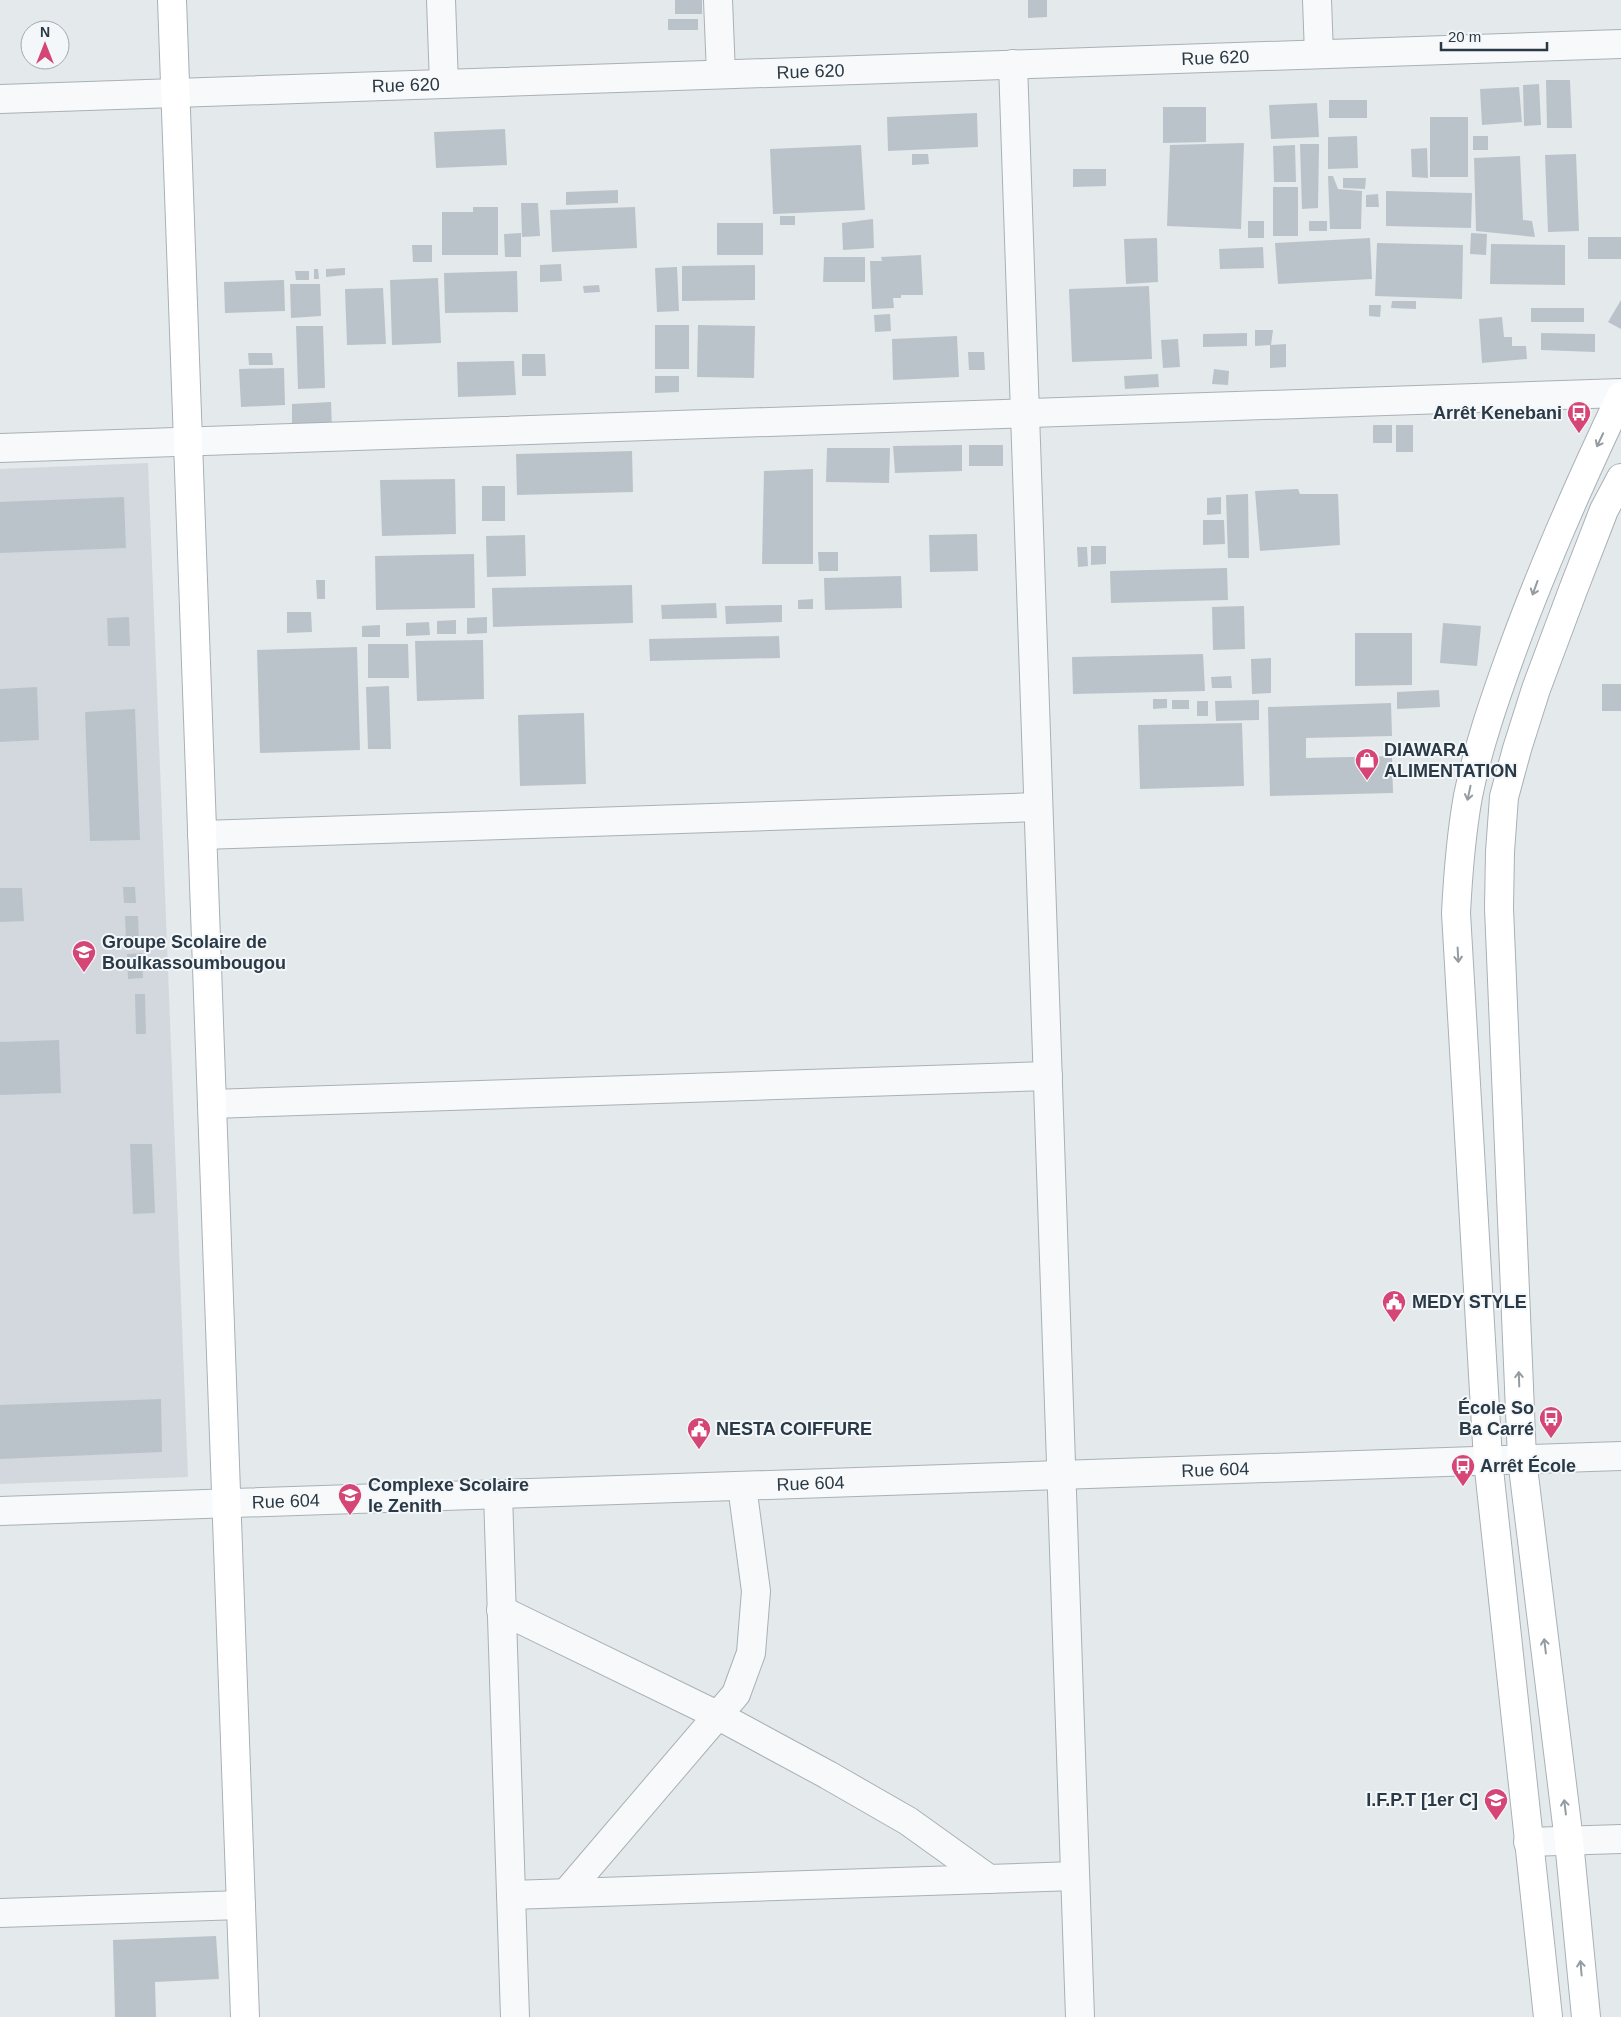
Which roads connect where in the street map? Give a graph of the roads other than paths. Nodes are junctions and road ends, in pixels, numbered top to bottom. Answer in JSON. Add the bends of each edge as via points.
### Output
{"nodes":[{"id":1,"x":172,"y":0,"type":"edge"},
{"id":2,"x":441,"y":0,"type":"edge"},
{"id":3,"x":718,"y":0,"type":"edge"},
{"id":4,"x":1317,"y":0,"type":"edge"},
{"id":5,"x":1621,"y":44,"type":"edge"},
{"id":6,"x":1319,"y":54,"type":"junction"},
{"id":7,"x":1012,"y":64,"type":"junction"},
{"id":8,"x":721,"y":74,"type":"junction"},
{"id":9,"x":444,"y":84,"type":"junction"},
{"id":10,"x":176,"y":93,"type":"junction"},
{"id":11,"x":0,"y":99,"type":"edge"},
{"id":12,"x":1621,"y":394,"type":"edge"},
{"id":13,"x":1025,"y":414,"type":"junction"},
{"id":14,"x":188,"y":442,"type":"junction"},
{"id":15,"x":0,"y":448,"type":"edge"},
{"id":16,"x":1621,"y":478,"type":"edge"},
{"id":17,"x":1038,"y":807,"type":"junction"},
{"id":18,"x":202,"y":835,"type":"junction"},
{"id":19,"x":1048,"y":1076,"type":"junction"},
{"id":20,"x":212,"y":1104,"type":"junction"},
{"id":21,"x":1621,"y":1456,"type":"edge"},
{"id":22,"x":1522,"y":1459,"type":"junction"},
{"id":23,"x":1488,"y":1460,"type":"junction"},
{"id":24,"x":1061,"y":1475,"type":"junction"},
{"id":25,"x":742,"y":1486,"type":"junction"},
{"id":26,"x":498,"y":1494,"type":"junction"},
{"id":27,"x":227,"y":1503,"type":"junction"},
{"id":28,"x":0,"y":1511,"type":"edge"},
{"id":29,"x":501,"y":1610,"type":"junction"},
{"id":30,"x":717,"y":1715,"type":"junction"},
{"id":31,"x":1621,"y":1839,"type":"edge"},
{"id":32,"x":1569,"y":1841,"type":"junction"},
{"id":33,"x":1528,"y":1842,"type":"junction"},
{"id":34,"x":1075,"y":1876,"type":"junction"},
{"id":35,"x":989,"y":1879,"type":"junction"},
{"id":36,"x":566,"y":1893,"type":"junction"},
{"id":37,"x":511,"y":1895,"type":"junction"},
{"id":38,"x":241,"y":1905,"type":"junction"},
{"id":39,"x":0,"y":1913,"type":"edge"},
{"id":40,"x":245,"y":2017,"type":"edge"},
{"id":41,"x":515,"y":2017,"type":"edge"},
{"id":42,"x":1080,"y":2017,"type":"edge"},
{"id":43,"x":1548,"y":2017,"type":"edge"},
{"id":44,"x":1586,"y":2017,"type":"edge"}],
"edges":[{"from":1,"to":10,"type":"main road"},
{"from":2,"to":9,"type":"street"},
{"from":3,"to":8,"type":"street"},
{"from":4,"to":6,"type":"street"},
{"from":5,"to":6,"type":"street","name":"Rue 620"},
{"from":6,"to":7,"type":"street","name":"Rue 620"},
{"from":7,"to":8,"type":"street","name":"Rue 620"},
{"from":7,"to":13,"type":"street"},
{"from":8,"to":9,"type":"street","name":"Rue 620"},
{"from":9,"to":10,"type":"street","name":"Rue 620"},
{"from":10,"to":11,"type":"street","name":"Rue 620"},
{"from":10,"to":14,"type":"main road"},
{"from":12,"to":13,"type":"street"},
{"from":12,"to":23,"type":"main road","one_way":true,"via":[[1543,568],[1509,658],[1482,739],[1460,846],[1456,913]]},
{"from":13,"to":14,"type":"street"},
{"from":13,"to":17,"type":"street"},
{"from":14,"to":15,"type":"street"},
{"from":14,"to":18,"type":"main road"},
{"from":22,"to":16,"type":"main road","one_way":true,"via":[[1499,908],[1504,797],[1539,680],[1604,510]]},
{"from":17,"to":18,"type":"street"},
{"from":17,"to":19,"type":"street"},
{"from":18,"to":20,"type":"main road"},
{"from":19,"to":20,"type":"street"},
{"from":19,"to":24,"type":"street"},
{"from":20,"to":27,"type":"main road"},
{"from":21,"to":22,"type":"street","name":"Rue 604"},
{"from":22,"to":23,"type":"street","name":"Rue 604"},
{"from":32,"to":22,"type":"main road","one_way":true},
{"from":23,"to":24,"type":"street","name":"Rue 604"},
{"from":23,"to":33,"type":"main road"},
{"from":24,"to":25,"type":"street","name":"Rue 604"},
{"from":24,"to":34,"type":"street"},
{"from":25,"to":26,"type":"street","name":"Rue 604"},
{"from":25,"to":30,"type":"street","via":[[756,1590],[751,1653],[736,1694]]},
{"from":26,"to":27,"type":"street","name":"Rue 604"},
{"from":26,"to":29,"type":"street"},
{"from":27,"to":28,"type":"street","name":"Rue 604"},
{"from":27,"to":38,"type":"main road"},
{"from":29,"to":30,"type":"street"},
{"from":29,"to":37,"type":"street"},
{"from":30,"to":35,"type":"street","via":[[908,1821]]},
{"from":30,"to":36,"type":"street"},
{"from":31,"to":32,"type":"street"},
{"from":32,"to":33,"type":"street"},
{"from":44,"to":32,"type":"main road","one_way":true},
{"from":33,"to":43,"type":"main road"},
{"from":34,"to":35,"type":"street"},
{"from":34,"to":42,"type":"street"},
{"from":35,"to":36,"type":"street"},
{"from":36,"to":37,"type":"street"},
{"from":37,"to":41,"type":"street"},
{"from":38,"to":39,"type":"street"},
{"from":38,"to":40,"type":"main road"}]}
